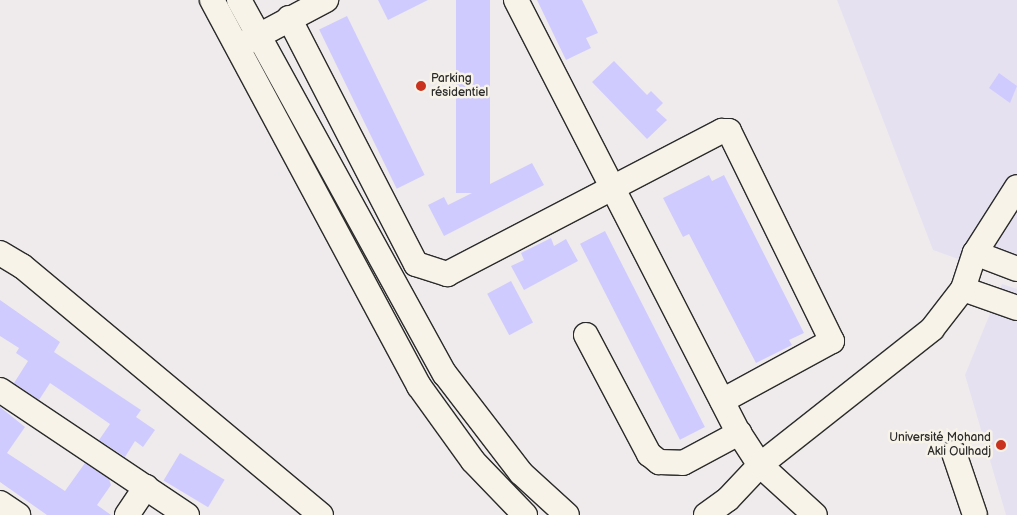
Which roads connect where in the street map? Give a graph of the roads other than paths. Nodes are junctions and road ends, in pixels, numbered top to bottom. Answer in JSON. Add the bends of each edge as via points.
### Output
{"nodes":[{"id":1,"x":212,"y":0,"type":"edge"},
{"id":2,"x":240,"y":0,"type":"edge"},
{"id":3,"x":326,"y":0,"type":"edge"},
{"id":4,"x":516,"y":0,"type":"edge"},
{"id":5,"x":289,"y":18,"type":"junction"},
{"id":6,"x":258,"y":36,"type":"junction"},
{"id":7,"x":236,"y":47,"type":"junction"},
{"id":8,"x":1017,"y":187,"type":"edge"},
{"id":9,"x":612,"y":189,"type":"junction"},
{"id":10,"x":0,"y":253,"type":"edge"},
{"id":11,"x":975,"y":253,"type":"junction"},
{"id":12,"x":1017,"y":269,"type":"edge"},
{"id":13,"x":963,"y":289,"type":"junction"},
{"id":14,"x":1017,"y":308,"type":"edge"},
{"id":15,"x":586,"y":334,"type":"dead end"},
{"id":16,"x":0,"y":390,"type":"edge"},
{"id":17,"x":722,"y":401,"type":"junction"},
{"id":18,"x":739,"y":433,"type":"junction"},
{"id":19,"x":954,"y":452,"type":"dead end"},
{"id":20,"x":760,"y":465,"type":"junction"},
{"id":21,"x":146,"y":487,"type":"junction"},
{"id":22,"x":0,"y":503,"type":"edge"},
{"id":23,"x":725,"y":507,"type":"edge"},
{"id":24,"x":18,"y":515,"type":"edge"},
{"id":25,"x":127,"y":515,"type":"edge"},
{"id":26,"x":187,"y":515,"type":"edge"},
{"id":27,"x":322,"y":515,"type":"edge"},
{"id":28,"x":525,"y":515,"type":"edge"},
{"id":29,"x":567,"y":515,"type":"edge"},
{"id":30,"x":706,"y":515,"type":"edge"},
{"id":31,"x":814,"y":515,"type":"edge"},
{"id":32,"x":975,"y":515,"type":"edge"}],
"edges":[{"from":1,"to":7,"type":"street"},
{"from":2,"to":6,"type":"street"},
{"from":3,"to":5,"type":"street"},
{"from":4,"to":9,"type":"street"},
{"from":5,"to":6,"type":"street"},
{"from":5,"to":9,"type":"street","via":[[416,264],[447,274]]},
{"from":6,"to":7,"type":"street"},
{"from":6,"to":29,"type":"street","via":[[445,374],[521,473]]},
{"from":7,"to":28,"type":"street","via":[[419,386],[473,461]]},
{"from":8,"to":11,"type":"street"},
{"from":9,"to":17,"type":"street"},
{"from":9,"to":17,"type":"street","via":[[722,131],[735,136],[832,341]]},
{"from":10,"to":27,"type":"street","via":[[22,266]]},
{"from":11,"to":12,"type":"street"},
{"from":11,"to":13,"type":"street"},
{"from":13,"to":14,"type":"street"},
{"from":13,"to":20,"type":"street","via":[[932,329]]},
{"from":15,"to":18,"type":"street","via":[[649,454],[659,462],[682,463]]},
{"from":16,"to":21,"type":"street"},
{"from":17,"to":18,"type":"street"},
{"from":18,"to":20,"type":"street"},
{"from":19,"to":32,"type":"street"},
{"from":20,"to":23,"type":"street"},
{"from":20,"to":31,"type":"street"},
{"from":21,"to":25,"type":"street"},
{"from":21,"to":26,"type":"street"},
{"from":22,"to":24,"type":"street"},
{"from":23,"to":30,"type":"street"}]}
